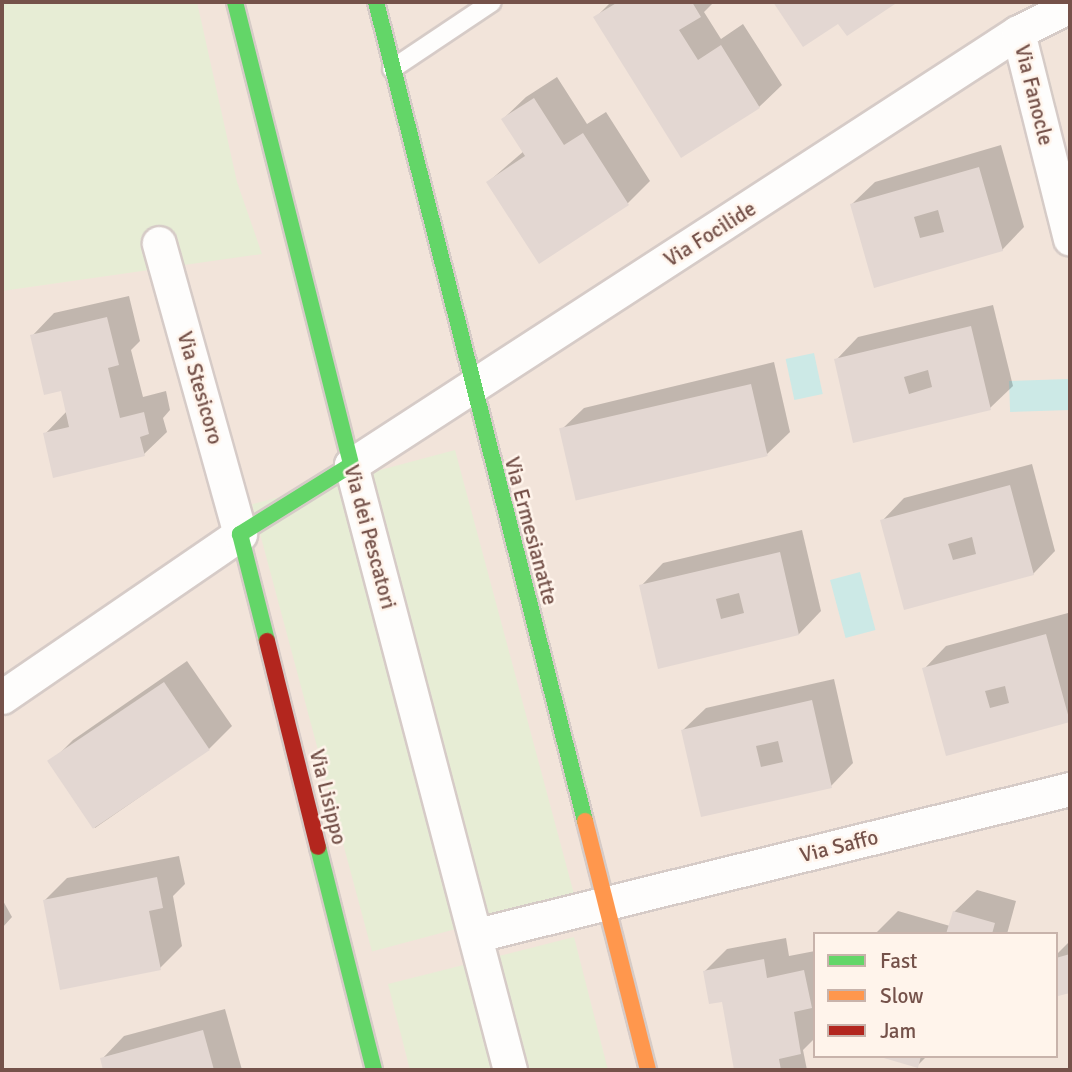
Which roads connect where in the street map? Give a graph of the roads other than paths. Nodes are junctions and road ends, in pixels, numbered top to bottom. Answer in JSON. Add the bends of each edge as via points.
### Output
{"nodes":[{"id":1,"x":235,"y":2,"type":"edge"},
{"id":2,"x":376,"y":2,"type":"edge"},
{"id":3,"x":492,"y":2,"type":"edge"},
{"id":4,"x":1070,"y":6,"type":"edge"},
{"id":5,"x":1018,"y":32,"type":"junction"},
{"id":6,"x":392,"y":69,"type":"junction"},
{"id":7,"x":1070,"y":239,"type":"edge"},
{"id":8,"x":159,"y":243,"type":"dead end"},
{"id":9,"x":471,"y":385,"type":"junction"},
{"id":10,"x":351,"y":465,"type":"junction"},
{"id":11,"x":240,"y":534,"type":"junction"},
{"id":12,"x":2,"y":697,"type":"edge"},
{"id":13,"x":1070,"y":789,"type":"edge"},
{"id":14,"x":607,"y":904,"type":"junction"},
{"id":15,"x":477,"y":936,"type":"junction"},
{"id":16,"x":374,"y":1070,"type":"edge"},
{"id":17,"x":510,"y":1070,"type":"edge"},
{"id":18,"x":648,"y":1070,"type":"edge"}],
"edges":[{"from":1,"to":10,"type":"street","name":"Via dei Pescatori"},
{"from":2,"to":6,"type":"street","name":"Via Ermesianatte"},
{"from":3,"to":6,"type":"lane"},
{"from":4,"to":5,"type":"street","name":"Via Focilide"},
{"from":5,"to":7,"type":"street","name":"Via Fanocle"},
{"from":5,"to":9,"type":"street","name":"Via Focilide"},
{"from":6,"to":9,"type":"street","name":"Via Ermesianatte"},
{"from":8,"to":11,"type":"street","name":"Via Stesicoro"},
{"from":9,"to":10,"type":"street","name":"Via Focilide"},
{"from":9,"to":14,"type":"street","name":"Via Ermesianatte"},
{"from":10,"to":11,"type":"street"},
{"from":10,"to":15,"type":"street","name":"Via dei Pescatori"},
{"from":11,"to":12,"type":"street"},
{"from":11,"to":16,"type":"street","name":"Via Lisippo"},
{"from":13,"to":14,"type":"street","name":"Via Saffo"},
{"from":14,"to":15,"type":"street","name":"Via Saffo"},
{"from":14,"to":18,"type":"street","name":"Via Ermesianatte"},
{"from":15,"to":17,"type":"street","name":"Via dei Pescatori"}]}
